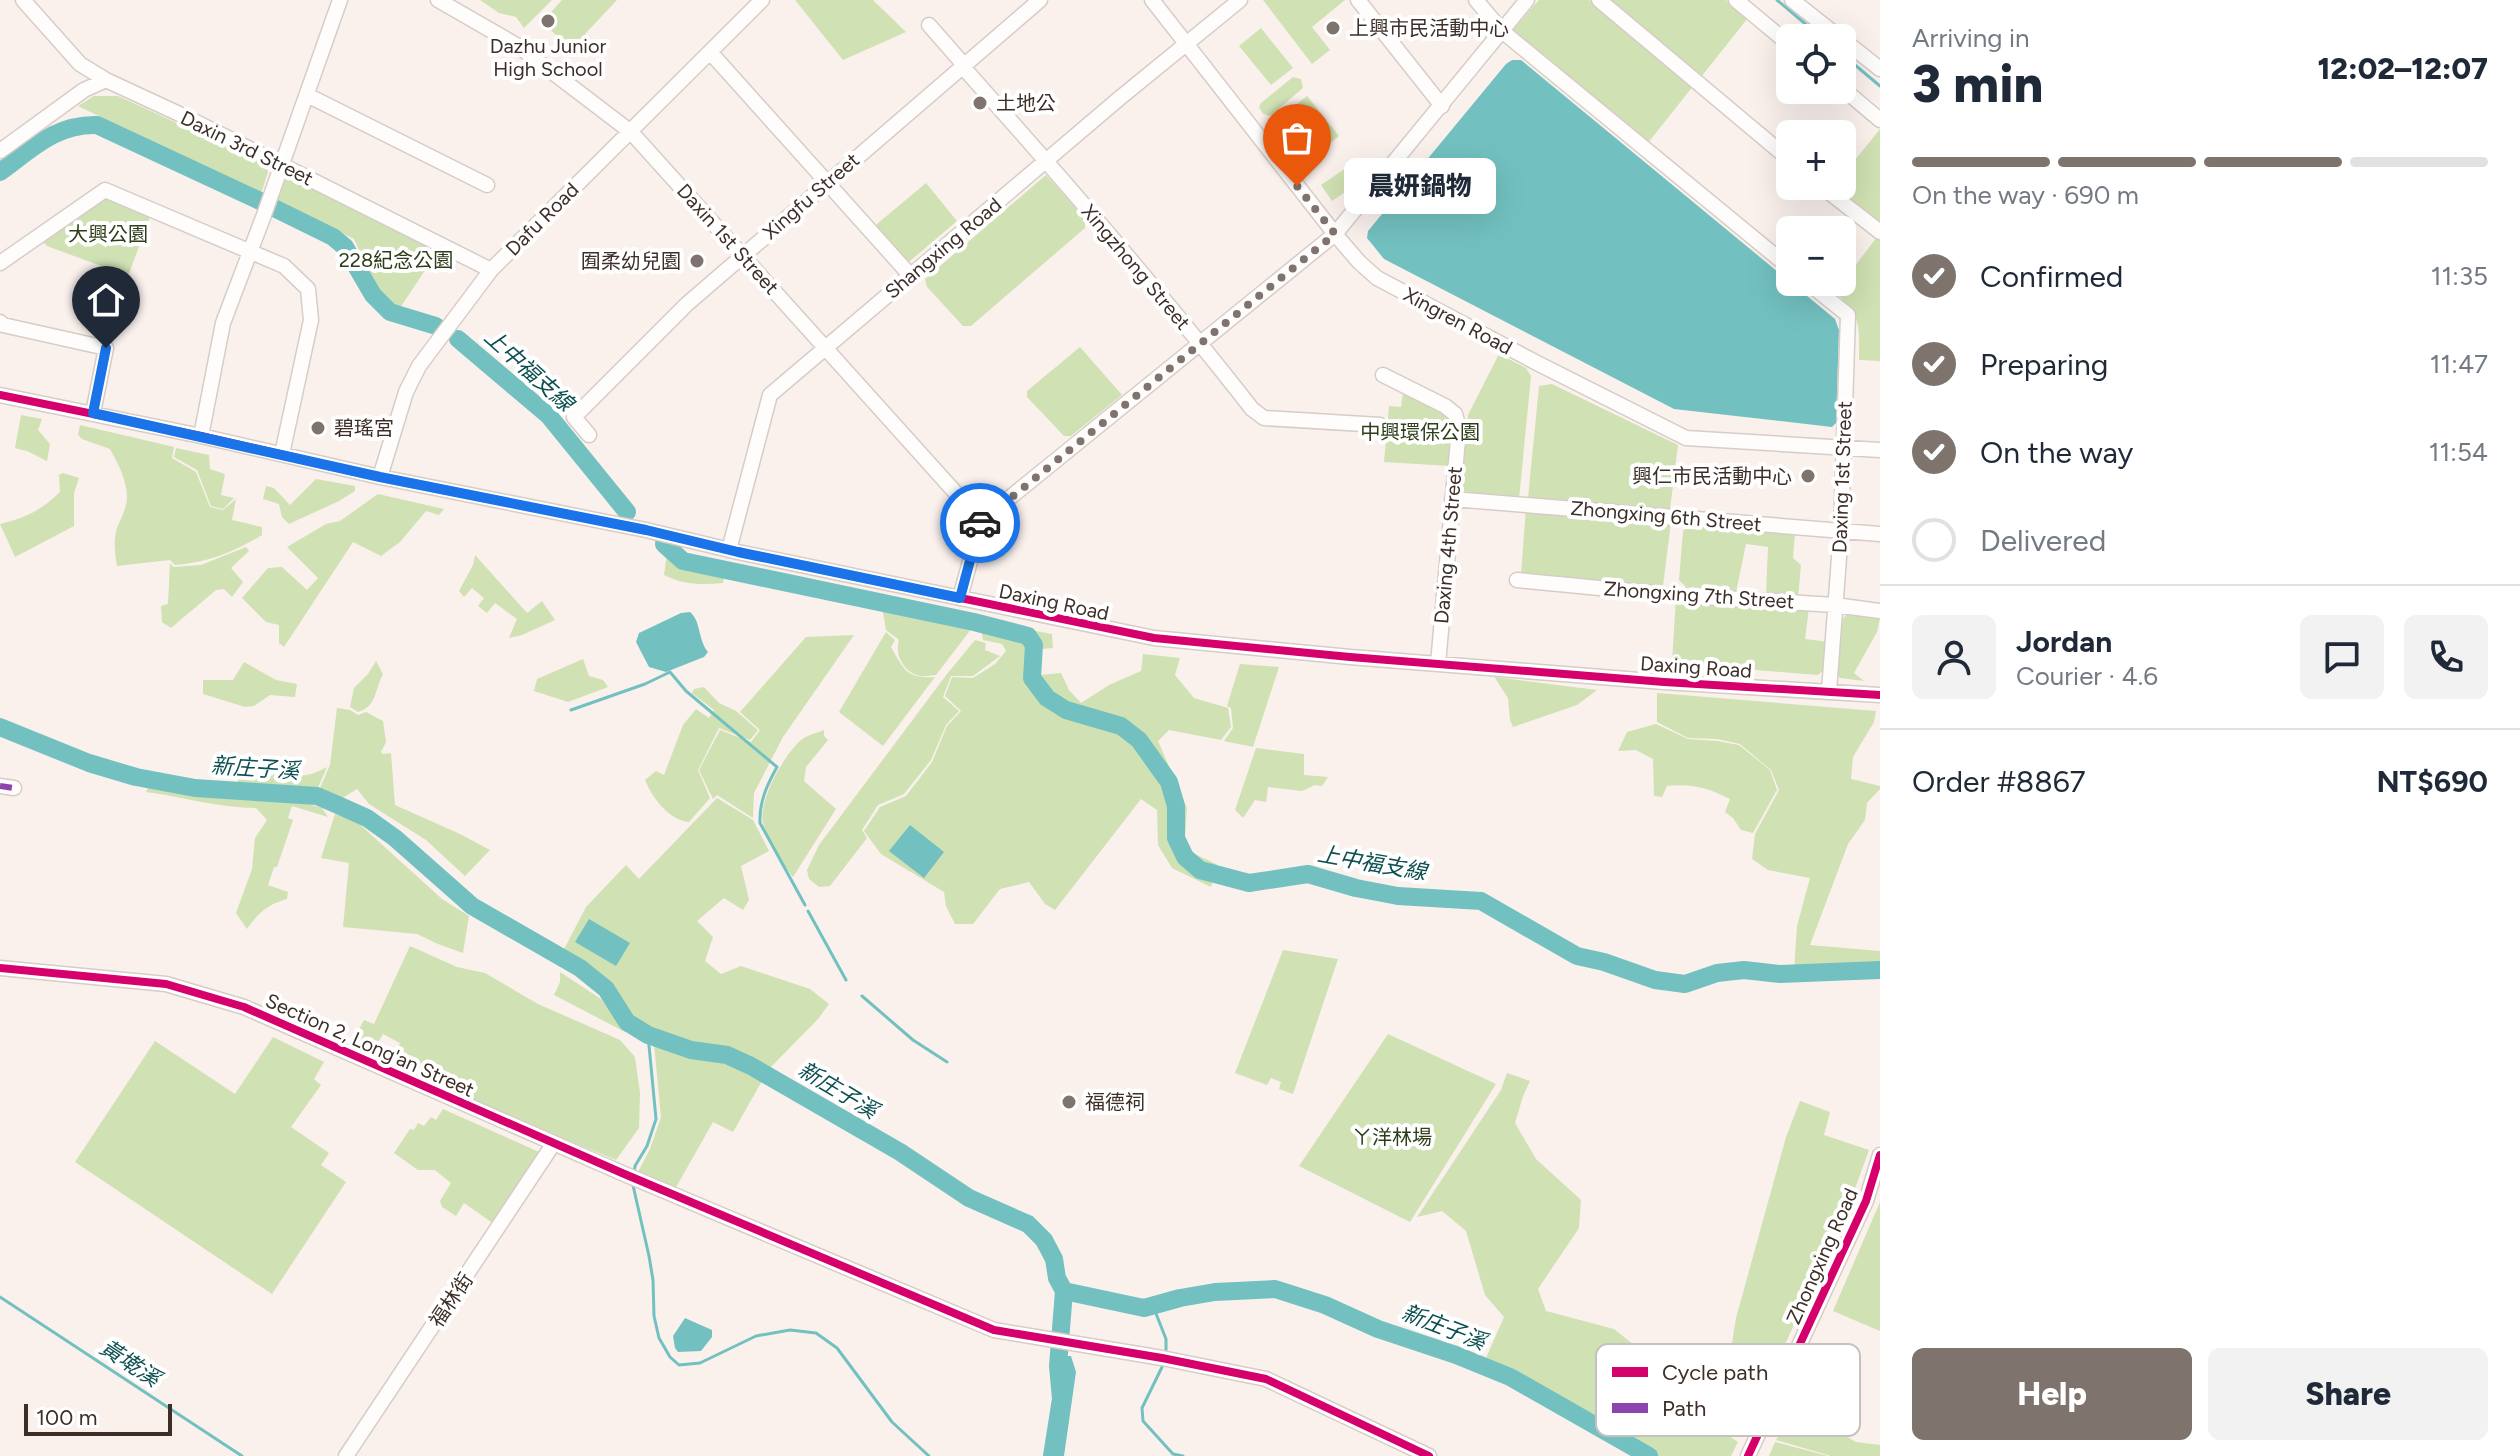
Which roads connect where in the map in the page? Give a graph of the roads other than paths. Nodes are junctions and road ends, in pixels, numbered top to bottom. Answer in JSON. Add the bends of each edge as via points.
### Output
{"nodes":[{"id":1,"x":23,"y":0,"type":"edge"},
{"id":2,"x":340,"y":0,"type":"edge"},
{"id":3,"x":438,"y":0,"type":"edge"},
{"id":4,"x":762,"y":0,"type":"edge"},
{"id":5,"x":1040,"y":0,"type":"edge"},
{"id":6,"x":1152,"y":0,"type":"edge"},
{"id":7,"x":1240,"y":0,"type":"edge"},
{"id":8,"x":1358,"y":0,"type":"edge"},
{"id":9,"x":1476,"y":0,"type":"edge"},
{"id":10,"x":1527,"y":0,"type":"edge"},
{"id":11,"x":1599,"y":0,"type":"edge"},
{"id":12,"x":1736,"y":0,"type":"edge"},
{"id":13,"x":1792,"y":0,"type":"edge"},
{"id":14,"x":1822,"y":24,"type":"edge"},
{"id":15,"x":929,"y":25,"type":"dead end"},
{"id":16,"x":1502,"y":31,"type":"junction"},
{"id":17,"x":1776,"y":33,"type":"edge"},
{"id":18,"x":1185,"y":43,"type":"junction"},
{"id":19,"x":1856,"y":51,"type":"edge"},
{"id":20,"x":710,"y":52,"type":"junction"},
{"id":21,"x":80,"y":64,"type":"junction"},
{"id":22,"x":963,"y":66,"type":"junction"},
{"id":23,"x":1880,"y":69,"type":"edge"},
{"id":24,"x":106,"y":80,"type":"junction"},
{"id":25,"x":84,"y":90,"type":"junction"},
{"id":26,"x":307,"y":95,"type":"junction"},
{"id":27,"x":1856,"y":100,"type":"edge"},
{"id":28,"x":1442,"y":106,"type":"junction"},
{"id":29,"x":1880,"y":120,"type":"edge"},
{"id":30,"x":631,"y":132,"type":"junction"},
{"id":31,"x":1776,"y":148,"type":"edge"},
{"id":32,"x":0,"y":151,"type":"edge"},
{"id":33,"x":1047,"y":161,"type":"junction"},
{"id":34,"x":281,"y":164,"type":"junction"},
{"id":35,"x":827,"y":183,"type":"junction"},
{"id":36,"x":487,"y":185,"type":"dead end"},
{"id":37,"x":1839,"y":200,"type":"edge"},
{"id":38,"x":1880,"y":232,"type":"edge"},
{"id":39,"x":1335,"y":234,"type":"junction"},
{"id":40,"x":251,"y":250,"type":"junction"},
{"id":41,"x":743,"y":255,"type":"junction"},
{"id":42,"x":1776,"y":256,"type":"edge"},
{"id":43,"x":0,"y":263,"type":"edge"},
{"id":44,"x":491,"y":270,"type":"junction"},
{"id":45,"x":910,"y":275,"type":"junction"},
{"id":46,"x":1824,"y":296,"type":"edge"},
{"id":47,"x":0,"y":322,"type":"edge"},
{"id":48,"x":1201,"y":343,"type":"junction"},
{"id":49,"x":825,"y":347,"type":"junction"},
{"id":50,"x":1383,"y":375,"type":"dead end"},
{"id":51,"x":0,"y":395,"type":"edge"},
{"id":52,"x":93,"y":413,"type":"junction"},
{"id":53,"x":1380,"y":425,"type":"dead end"},
{"id":54,"x":589,"y":435,"type":"dead end"},
{"id":55,"x":201,"y":436,"type":"junction"},
{"id":56,"x":1843,"y":447,"type":"junction"},
{"id":57,"x":1880,"y":450,"type":"edge"},
{"id":58,"x":282,"y":454,"type":"junction"},
{"id":59,"x":380,"y":477,"type":"junction"},
{"id":60,"x":1452,"y":499,"type":"junction"},
{"id":61,"x":981,"y":521,"type":"junction"},
{"id":62,"x":1841,"y":531,"type":"junction"},
{"id":63,"x":1880,"y":534,"type":"edge"},
{"id":64,"x":729,"y":550,"type":"junction"},
{"id":65,"x":1517,"y":580,"type":"dead end"},
{"id":66,"x":960,"y":598,"type":"junction"},
{"id":67,"x":1835,"y":605,"type":"junction"},
{"id":68,"x":1880,"y":611,"type":"edge"},
{"id":69,"x":1438,"y":664,"type":"junction"},
{"id":70,"x":1829,"y":691,"type":"junction"},
{"id":71,"x":1880,"y":695,"type":"edge"},
{"id":72,"x":0,"y":968,"type":"edge"},
{"id":73,"x":554,"y":1143,"type":"junction"},
{"id":74,"x":1880,"y":1155,"type":"edge"},
{"id":75,"x":1800,"y":1344,"type":"edge"},
{"id":76,"x":1757,"y":1436,"type":"edge"},
{"id":77,"x":346,"y":1456,"type":"edge"},
{"id":78,"x":1429,"y":1456,"type":"edge"},
{"id":79,"x":1748,"y":1456,"type":"edge"}],
"edges":[{"from":1,"to":21,"type":"street","name":"Daxin 3rd Street"},
{"from":2,"to":26,"type":"street"},
{"from":3,"to":30,"type":"street","name":"Daxin 1st Street","via":[[518,46]]},
{"from":4,"to":20,"type":"street","name":"Dafu Road"},
{"from":5,"to":22,"type":"street","name":"Xingfu Street"},
{"from":6,"to":18,"type":"street","name":"Xingren Road"},
{"from":7,"to":18,"type":"street","name":"Shangxing Road"},
{"from":8,"to":28,"type":"street"},
{"from":9,"to":16,"type":"street"},
{"from":10,"to":16,"type":"street"},
{"from":11,"to":31,"type":"street"},
{"from":12,"to":17,"type":"street"},
{"from":13,"to":14,"type":"street"},
{"from":15,"to":22,"type":"street","name":"Xingzhong Street"},
{"from":16,"to":28,"type":"street"},
{"from":16,"to":42,"type":"street"},
{"from":18,"to":33,"type":"street","name":"Shangxing Road"},
{"from":18,"to":39,"type":"street","name":"Xingren Road"},
{"from":19,"to":23,"type":"street"},
{"from":20,"to":30,"type":"street","name":"Dafu Road"},
{"from":20,"to":35,"type":"street"},
{"from":21,"to":24,"type":"street","name":"Daxin 3rd Street"},
{"from":21,"to":25,"type":"street","via":[[86,72]]},
{"from":22,"to":33,"type":"street","name":"Xingzhong Street"},
{"from":22,"to":35,"type":"street","name":"Xingfu Street"},
{"from":24,"to":25,"type":"street"},
{"from":24,"to":34,"type":"street","name":"Daxin 3rd Street"},
{"from":25,"to":32,"type":"street"},
{"from":26,"to":34,"type":"street"},
{"from":26,"to":36,"type":"street"},
{"from":27,"to":29,"type":"street"},
{"from":28,"to":39,"type":"street"},
{"from":30,"to":41,"type":"street","name":"Daxin 1st Street"},
{"from":30,"to":44,"type":"street","name":"Dafu Road"},
{"from":33,"to":45,"type":"street","name":"Shangxing Road"},
{"from":33,"to":48,"type":"street","name":"Xingzhong Street"},
{"from":34,"to":40,"type":"street"},
{"from":34,"to":44,"type":"street","name":"Daxin 3rd Street"},
{"from":35,"to":41,"type":"street","name":"Xingfu Street"},
{"from":35,"to":45,"type":"street"},
{"from":37,"to":38,"type":"street"},
{"from":39,"to":48,"type":"street"},
{"from":39,"to":56,"type":"street","name":"Xingren Road","via":[[1377,278],[1686,438]]},
{"from":40,"to":43,"type":"street","via":[[105,190]]},
{"from":40,"to":55,"type":"street","via":[[223,323]]},
{"from":40,"to":58,"type":"street","via":[[284,266],[308,289],[311,320]]},
{"from":41,"to":49,"type":"street","name":"Daxin 1st Street"},
{"from":41,"to":54,"type":"street","name":"Xingfu Street","via":[[669,320],[574,417]]},
{"from":44,"to":59,"type":"street","name":"Dafu Road","via":[[419,366]]},
{"from":45,"to":49,"type":"street","name":"Shangxing Road"},
{"from":46,"to":56,"type":"street","name":"Daxing 1st Street","via":[[1848,315]]},
{"from":47,"to":52,"type":"street","via":[[106,348]]},
{"from":48,"to":53,"type":"street","name":"Xingzhong Street","via":[[1264,418]]},
{"from":48,"to":61,"type":"street"},
{"from":49,"to":61,"type":"street","name":"Daxin 1st Street"},
{"from":49,"to":64,"type":"street","name":"Shangxing Road","via":[[770,395]]},
{"from":50,"to":60,"type":"street","name":"Daxing 4th Street","via":[[1455,414],[1459,428]]},
{"from":51,"to":52,"type":"street","name":"Daxing Road"},
{"from":52,"to":55,"type":"street","name":"Daxing Road"},
{"from":55,"to":58,"type":"street","name":"Daxing Road"},
{"from":56,"to":57,"type":"street","name":"Xingren Road"},
{"from":56,"to":62,"type":"street","name":"Daxing 1st Street"},
{"from":58,"to":59,"type":"street","name":"Daxing Road"},
{"from":59,"to":64,"type":"street","name":"Daxing Road"},
{"from":60,"to":62,"type":"street","name":"Zhongxing 6th Street"},
{"from":60,"to":69,"type":"street","name":"Daxing 4th Street"},
{"from":61,"to":66,"type":"street"},
{"from":62,"to":63,"type":"street","name":"Zhongxing 6th Street"},
{"from":62,"to":67,"type":"street","name":"Daxing 1st Street"},
{"from":64,"to":66,"type":"street","name":"Daxing Road"},
{"from":65,"to":67,"type":"street","name":"Zhongxing 7th Street"},
{"from":66,"to":69,"type":"street","name":"Daxing Road","via":[[1154,638]]},
{"from":67,"to":68,"type":"street","name":"Zhongxing 7th Street"},
{"from":67,"to":70,"type":"street","name":"Daxing 1st Street"},
{"from":69,"to":70,"type":"street","name":"Daxing Road"},
{"from":70,"to":71,"type":"street","name":"Daxing Road"},
{"from":72,"to":73,"type":"street","name":"Section 2, Long'an Street","via":[[166,984],[244,1007]]},
{"from":73,"to":77,"type":"street","name":"福林街"},
{"from":73,"to":78,"type":"street","name":"Section 2, Long'an Street","via":[[994,1330],[1266,1379]]},
{"from":74,"to":75,"type":"street","name":"Zhongxing Road","via":[[1866,1201]]},
{"from":76,"to":79,"type":"street","name":"Zhongxing Road"}]}
